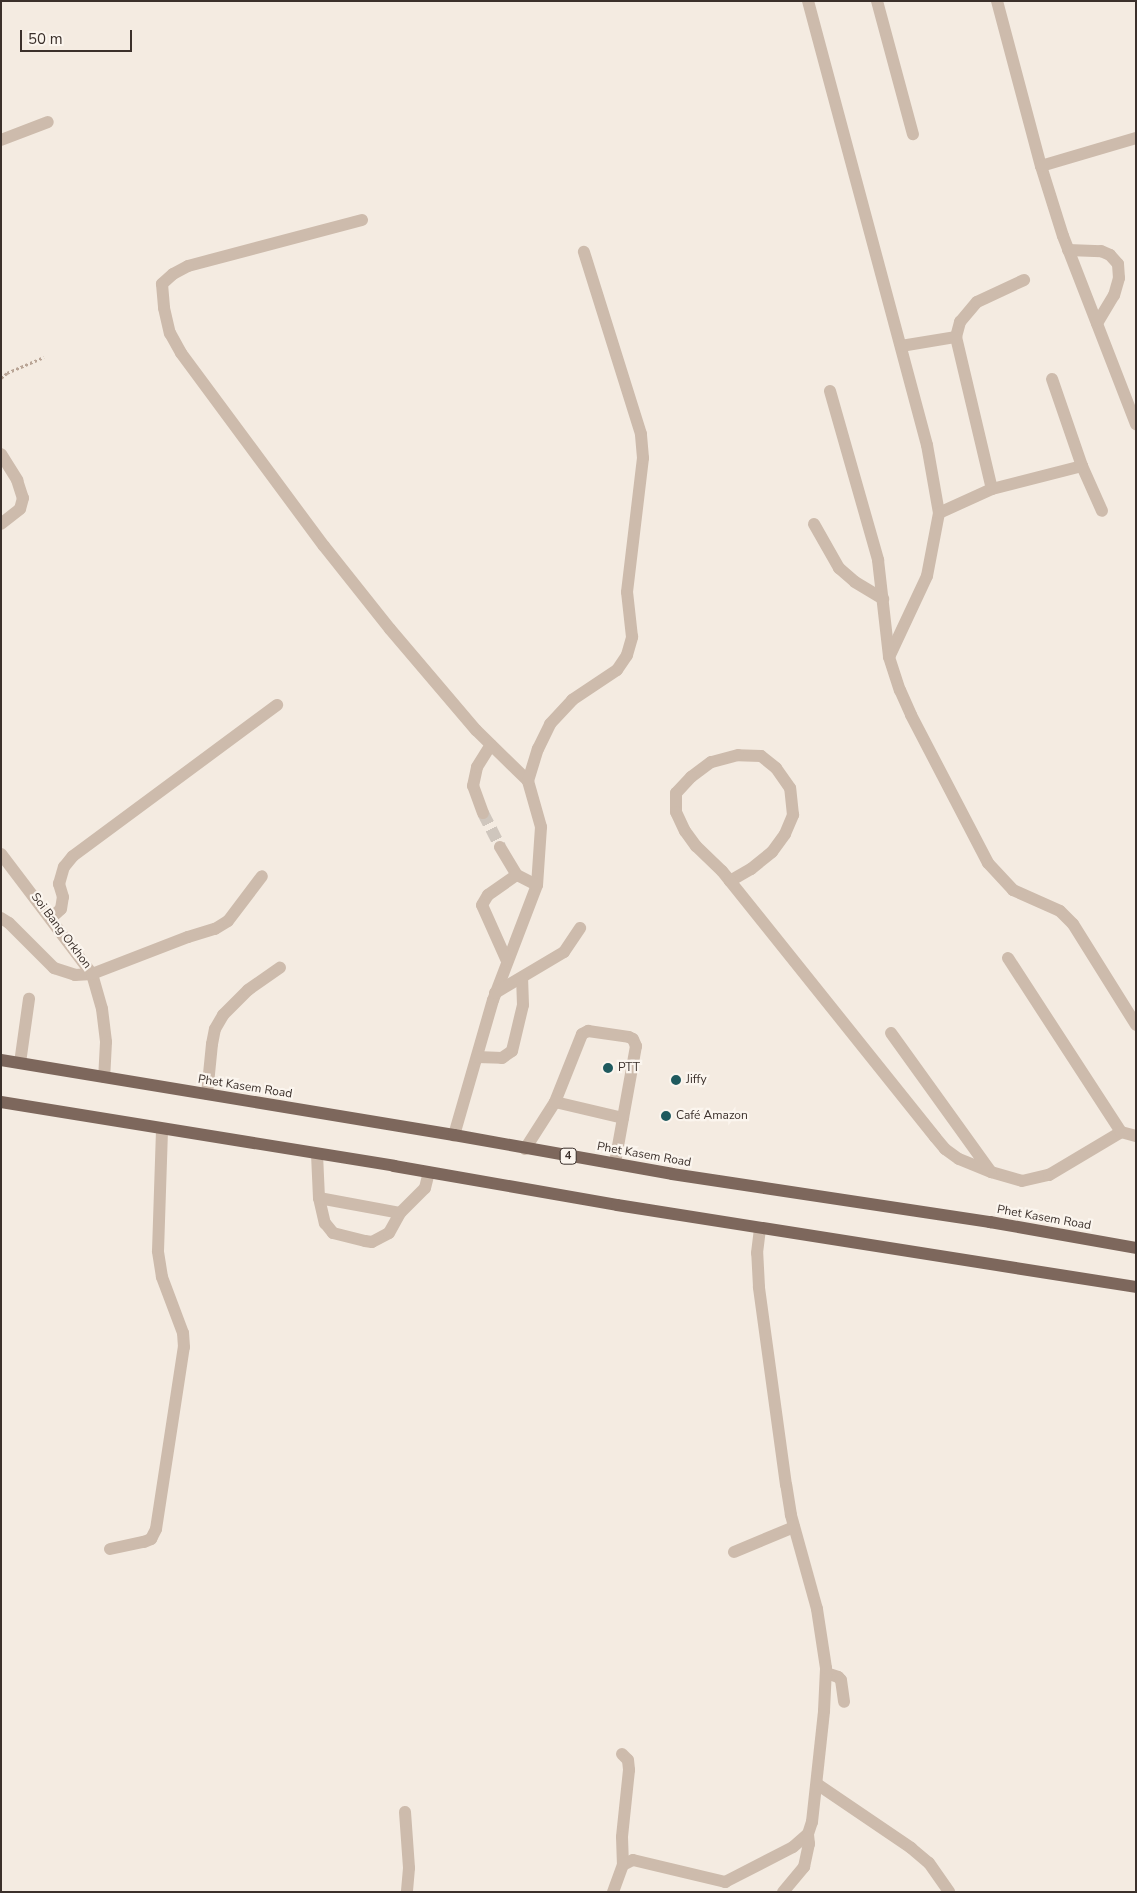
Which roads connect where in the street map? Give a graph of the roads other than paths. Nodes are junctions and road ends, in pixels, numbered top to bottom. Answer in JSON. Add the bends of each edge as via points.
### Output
{"nodes":[{"id":1,"x":808,"y":1,"type":"edge"},
{"id":2,"x":877,"y":1,"type":"edge"},
{"id":3,"x":997,"y":1,"type":"edge"},
{"id":4,"x":48,"y":122,"type":"dead end"},
{"id":5,"x":913,"y":134,"type":"dead end"},
{"id":6,"x":1136,"y":138,"type":"edge"},
{"id":7,"x":1,"y":140,"type":"edge"},
{"id":8,"x":1041,"y":166,"type":"junction"},
{"id":9,"x":362,"y":220,"type":"dead end"},
{"id":10,"x":1068,"y":250,"type":"junction"},
{"id":11,"x":584,"y":252,"type":"dead end"},
{"id":12,"x":1024,"y":280,"type":"dead end"},
{"id":13,"x":1097,"y":323,"type":"junction"},
{"id":14,"x":956,"y":337,"type":"junction"},
{"id":15,"x":901,"y":346,"type":"junction"},
{"id":16,"x":1052,"y":379,"type":"dead end"},
{"id":17,"x":830,"y":392,"type":"dead end"},
{"id":18,"x":1135,"y":419,"type":"edge"},
{"id":19,"x":1,"y":454,"type":"edge"},
{"id":20,"x":1082,"y":466,"type":"junction"},
{"id":21,"x":992,"y":490,"type":"junction"},
{"id":22,"x":1102,"y":511,"type":"dead end"},
{"id":23,"x":939,"y":513,"type":"junction"},
{"id":24,"x":1,"y":524,"type":"edge"},
{"id":25,"x":814,"y":524,"type":"dead end"},
{"id":26,"x":883,"y":599,"type":"junction"},
{"id":27,"x":890,"y":657,"type":"junction"},
{"id":28,"x":277,"y":705,"type":"dead end"},
{"id":29,"x":491,"y":745,"type":"junction"},
{"id":30,"x":528,"y":781,"type":"junction"},
{"id":31,"x":483,"y":812,"type":"tunnel mouth"},
{"id":32,"x":500,"y":847,"type":"tunnel mouth"},
{"id":33,"x":1,"y":854,"type":"edge"},
{"id":34,"x":518,"y":875,"type":"junction"},
{"id":35,"x":262,"y":876,"type":"dead end"},
{"id":36,"x":730,"y":881,"type":"junction"},
{"id":37,"x":537,"y":885,"type":"junction"},
{"id":38,"x":1,"y":918,"type":"edge"},
{"id":39,"x":52,"y":918,"type":"junction"},
{"id":40,"x":580,"y":928,"type":"dead end"},
{"id":41,"x":1008,"y":958,"type":"dead end"},
{"id":42,"x":507,"y":961,"type":"junction"},
{"id":43,"x":280,"y":968,"type":"dead end"},
{"id":44,"x":92,"y":974,"type":"junction"},
{"id":45,"x":522,"y":978,"type":"junction"},
{"id":46,"x":495,"y":993,"type":"junction"},
{"id":47,"x":29,"y":999,"type":"dead end"},
{"id":48,"x":1136,"y":1025,"type":"edge"},
{"id":49,"x":891,"y":1034,"type":"dead end"},
{"id":50,"x":477,"y":1057,"type":"junction"},
{"id":51,"x":1,"y":1060,"type":"edge"},
{"id":52,"x":20,"y":1063,"type":"junction"},
{"id":53,"x":104,"y":1077,"type":"junction"},
{"id":54,"x":207,"y":1094,"type":"junction"},
{"id":55,"x":1,"y":1102,"type":"edge"},
{"id":56,"x":556,"y":1102,"type":"junction"},
{"id":57,"x":623,"y":1118,"type":"junction"},
{"id":58,"x":162,"y":1130,"type":"junction"},
{"id":59,"x":1121,"y":1132,"type":"junction"},
{"id":60,"x":454,"y":1135,"type":"junction"},
{"id":61,"x":1136,"y":1136,"type":"edge"},
{"id":62,"x":525,"y":1149,"type":"junction"},
{"id":63,"x":318,"y":1154,"type":"junction"},
{"id":64,"x":615,"y":1163,"type":"junction"},
{"id":65,"x":430,"y":1172,"type":"junction"},
{"id":66,"x":991,"y":1172,"type":"junction"},
{"id":67,"x":320,"y":1198,"type":"junction"},
{"id":68,"x":400,"y":1213,"type":"junction"},
{"id":69,"x":760,"y":1228,"type":"junction"},
{"id":70,"x":1136,"y":1248,"type":"edge"},
{"id":71,"x":1136,"y":1287,"type":"edge"},
{"id":72,"x":794,"y":1527,"type":"junction"},
{"id":73,"x":110,"y":1549,"type":"dead end"},
{"id":74,"x":734,"y":1552,"type":"dead end"},
{"id":75,"x":826,"y":1673,"type":"junction"},
{"id":76,"x":844,"y":1702,"type":"dead end"},
{"id":77,"x":622,"y":1754,"type":"dead end"},
{"id":78,"x":817,"y":1784,"type":"junction"},
{"id":79,"x":405,"y":1812,"type":"dead end"},
{"id":80,"x":808,"y":1834,"type":"junction"},
{"id":81,"x":623,"y":1865,"type":"junction"},
{"id":82,"x":728,"y":1887,"type":"edge"},
{"id":83,"x":407,"y":1892,"type":"edge"},
{"id":84,"x":613,"y":1892,"type":"edge"},
{"id":85,"x":783,"y":1892,"type":"edge"},
{"id":86,"x":950,"y":1892,"type":"edge"}],
"edges":[{"from":1,"to":15,"type":"street"},
{"from":2,"to":5,"type":"street"},
{"from":3,"to":8,"type":"street"},
{"from":4,"to":7,"type":"street"},
{"from":6,"to":8,"type":"street"},
{"from":8,"to":10,"type":"street"},
{"from":9,"to":29,"type":"street","via":[[188,266],[162,284],[164,308],[170,332],[181,353],[318,538],[390,629]]},
{"from":10,"to":13,"type":"street"},
{"from":10,"to":13,"type":"street","via":[[1101,251],[1118,264],[1119,278],[1114,296]]},
{"from":11,"to":30,"type":"street","via":[[641,434],[643,458],[627,592],[632,637],[627,655],[617,670],[572,700],[550,724]]},
{"from":12,"to":14,"type":"street","via":[[977,302],[960,322]]},
{"from":13,"to":18,"type":"street"},
{"from":14,"to":15,"type":"street"},
{"from":14,"to":21,"type":"street"},
{"from":15,"to":23,"type":"street","via":[[928,445]]},
{"from":16,"to":20,"type":"street"},
{"from":17,"to":26,"type":"street","via":[[878,560]]},
{"from":19,"to":24,"type":"street","via":[[17,480],[22,498],[20,509]]},
{"from":20,"to":21,"type":"street"},
{"from":20,"to":22,"type":"street"},
{"from":21,"to":23,"type":"street"},
{"from":23,"to":27,"type":"street","via":[[927,576]]},
{"from":25,"to":26,"type":"street","via":[[839,568]]},
{"from":26,"to":27,"type":"street"},
{"from":27,"to":48,"type":"street","via":[[911,715],[988,863],[1013,890],[1060,911],[1073,924]]},
{"from":28,"to":39,"type":"street","via":[[73,856],[64,867],[59,884],[62,909]]},
{"from":29,"to":30,"type":"street"},
{"from":29,"to":31,"type":"street","via":[[477,767],[473,786]]},
{"from":30,"to":37,"type":"street","via":[[541,827]]},
{"from":32,"to":34,"type":"street"},
{"from":33,"to":39,"type":"street","name":"Soi Bang Orkhon"},
{"from":34,"to":37,"type":"street"},
{"from":34,"to":42,"type":"street","via":[[488,895],[482,905]]},
{"from":35,"to":44,"type":"street","via":[[228,921],[215,929]]},
{"from":36,"to":36,"type":"street","via":[[685,831],[676,812],[676,793],[690,777],[711,762],[738,755],[760,756],[776,768],[790,788],[793,815],[772,852]]},
{"from":36,"to":66,"type":"street","via":[[940,1143],[959,1159]]},
{"from":37,"to":42,"type":"street"},
{"from":38,"to":44,"type":"street","via":[[9,922],[54,968],[75,975]]},
{"from":39,"to":44,"type":"street","name":"Soi Bang Orkhon"},
{"from":40,"to":45,"type":"street","via":[[564,952]]},
{"from":41,"to":59,"type":"street"},
{"from":42,"to":46,"type":"street"},
{"from":43,"to":54,"type":"street","via":[[248,990],[223,1015],[212,1044]]},
{"from":44,"to":53,"type":"street","name":"Soi Bang Orkhon","via":[[102,1009],[106,1042]]},
{"from":45,"to":46,"type":"street"},
{"from":45,"to":50,"type":"street","via":[[523,1005],[512,1051],[502,1058]]},
{"from":46,"to":50,"type":"street"},
{"from":47,"to":52,"type":"street"},
{"from":49,"to":66,"type":"street"},
{"from":50,"to":60,"type":"street"},
{"from":51,"to":52,"type":"main road","name":"Phet Kasem Road","number":"4"},
{"from":52,"to":53,"type":"main road","name":"Phet Kasem Road","number":"4"},
{"from":53,"to":54,"type":"main road","name":"Phet Kasem Road","number":"4"},
{"from":54,"to":60,"type":"main road","name":"Phet Kasem Road","number":"4"},
{"from":55,"to":58,"type":"main road"},
{"from":56,"to":57,"type":"street"},
{"from":56,"to":57,"type":"street","via":[[582,1034],[588,1031],[629,1037],[636,1046]]},
{"from":56,"to":62,"type":"street"},
{"from":57,"to":64,"type":"street"},
{"from":58,"to":63,"type":"main road"},
{"from":58,"to":73,"type":"street","via":[[158,1251],[162,1277],[183,1333],[184,1347],[156,1529],[151,1539]]},
{"from":59,"to":61,"type":"street"},
{"from":59,"to":66,"type":"street","via":[[1048,1175],[1022,1182]]},
{"from":60,"to":62,"type":"main road","name":"Phet Kasem Road","number":"4"},
{"from":62,"to":64,"type":"main road","name":"Phet Kasem Road","number":"4"},
{"from":63,"to":65,"type":"main road"},
{"from":63,"to":67,"type":"street"},
{"from":64,"to":70,"type":"main road","name":"Phet Kasem Road","number":"4"},
{"from":65,"to":68,"type":"street","via":[[425,1188]]},
{"from":65,"to":69,"type":"main road"},
{"from":67,"to":68,"type":"street"},
{"from":67,"to":68,"type":"street","via":[[328,1229],[365,1241],[382,1238]]},
{"from":69,"to":71,"type":"main road"},
{"from":69,"to":72,"type":"street","via":[[757,1252],[759,1287]]},
{"from":72,"to":74,"type":"street"},
{"from":72,"to":75,"type":"street","via":[[817,1609]]},
{"from":75,"to":76,"type":"street","via":[[841,1680]]},
{"from":75,"to":78,"type":"street"},
{"from":77,"to":81,"type":"street","via":[[628,1760],[629,1770]]},
{"from":78,"to":80,"type":"street"},
{"from":78,"to":86,"type":"street","via":[[911,1848],[928,1863]]},
{"from":79,"to":83,"type":"street","via":[[409,1868]]},
{"from":80,"to":82,"type":"street","via":[[793,1847]]},
{"from":80,"to":85,"type":"street","via":[[804,1867]]},
{"from":81,"to":82,"type":"street","via":[[629,1860],[640,1860]]},
{"from":81,"to":84,"type":"street"}]}
